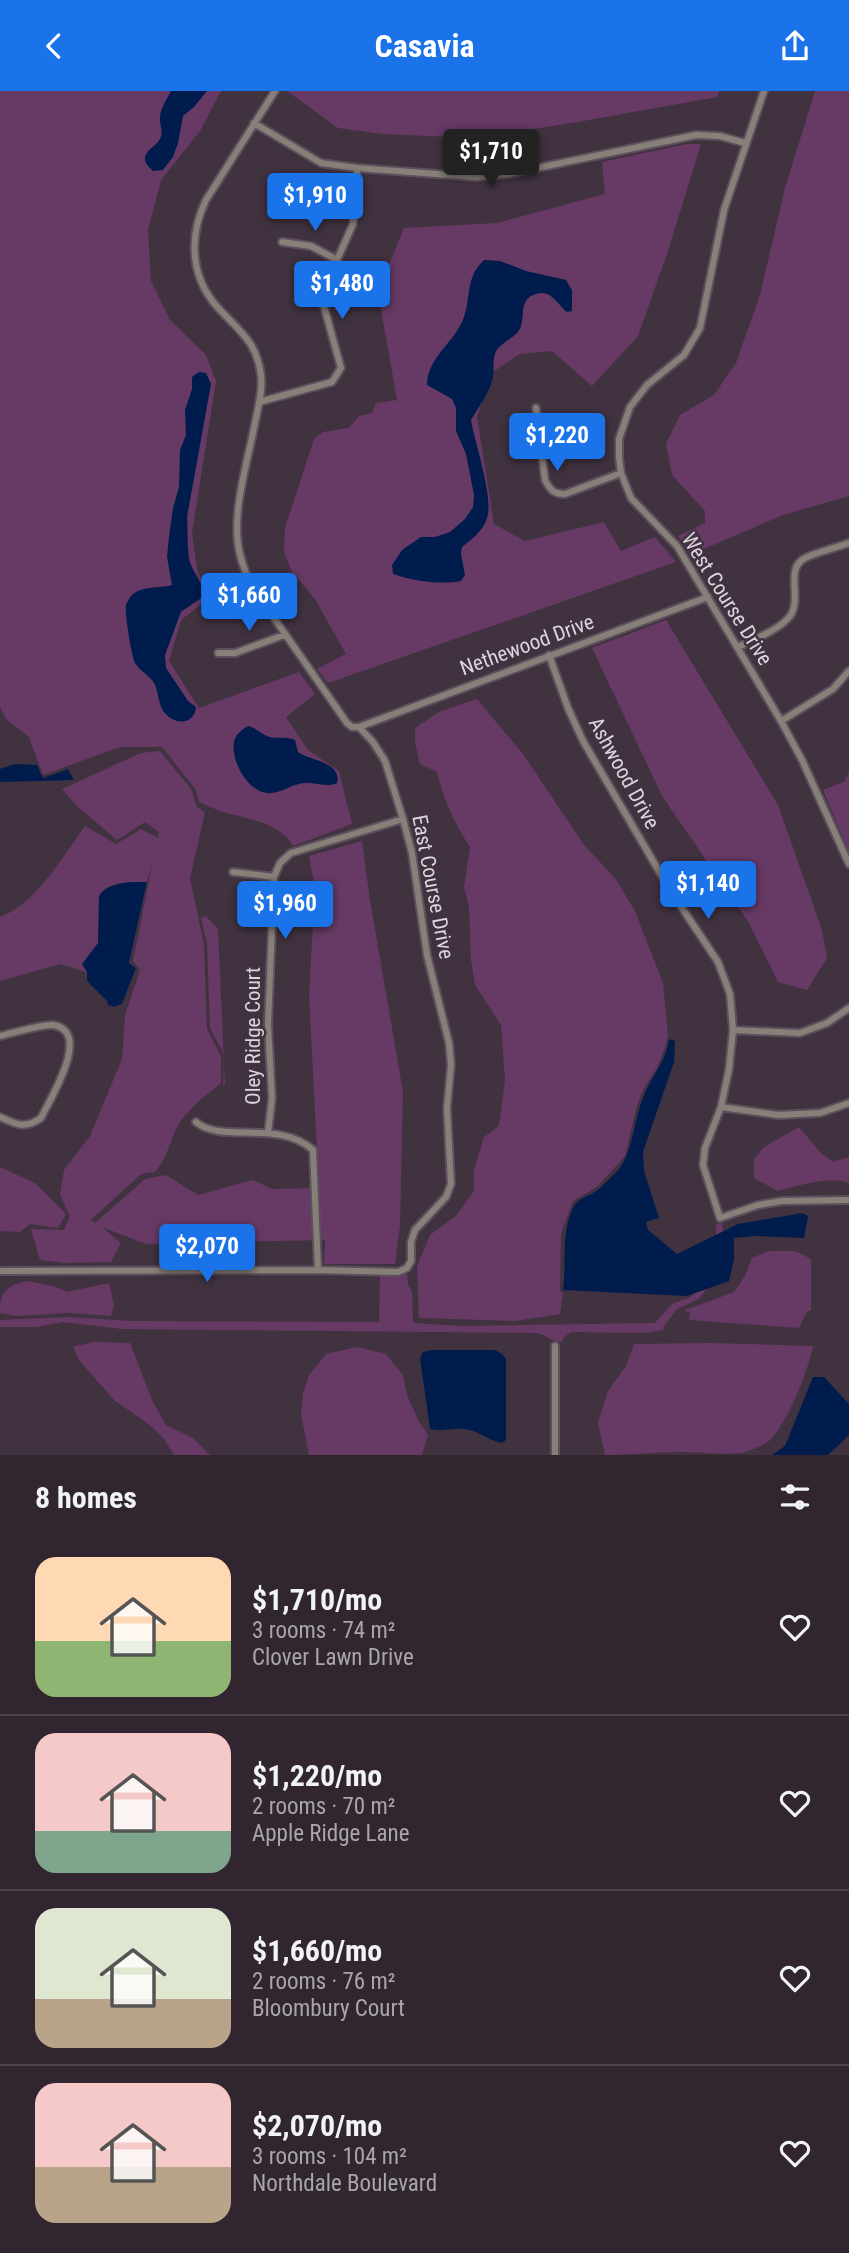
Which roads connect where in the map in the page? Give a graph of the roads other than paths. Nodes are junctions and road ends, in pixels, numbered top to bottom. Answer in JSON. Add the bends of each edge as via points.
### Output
{"nodes":[{"id":1,"x":275,"y":91,"type":"edge"},
{"id":2,"x":764,"y":91,"type":"edge"},
{"id":3,"x":254,"y":123,"type":"junction"},
{"id":4,"x":746,"y":143,"type":"junction"},
{"id":5,"x":356,"y":169,"type":"junction"},
{"id":6,"x":282,"y":242,"type":"dead end"},
{"id":7,"x":337,"y":260,"type":"junction"},
{"id":8,"x":259,"y":402,"type":"junction"},
{"id":9,"x":536,"y":408,"type":"dead end"},
{"id":10,"x":621,"y":473,"type":"junction"},
{"id":11,"x":849,"y":543,"type":"edge"},
{"id":12,"x":708,"y":597,"type":"junction"},
{"id":13,"x":284,"y":635,"type":"junction"},
{"id":14,"x":738,"y":647,"type":"junction"},
{"id":15,"x":218,"y":653,"type":"dead end"},
{"id":16,"x":550,"y":655,"type":"junction"},
{"id":17,"x":849,"y":671,"type":"edge"},
{"id":18,"x":781,"y":721,"type":"junction"},
{"id":19,"x":359,"y":727,"type":"junction"},
{"id":20,"x":403,"y":819,"type":"junction"},
{"id":21,"x":849,"y":864,"type":"edge"},
{"id":22,"x":233,"y":872,"type":"dead end"},
{"id":23,"x":274,"y":877,"type":"junction"},
{"id":24,"x":849,"y":1008,"type":"edge"},
{"id":25,"x":733,"y":1030,"type":"junction"},
{"id":26,"x":0,"y":1035,"type":"edge"},
{"id":27,"x":849,"y":1103,"type":"edge"},
{"id":28,"x":720,"y":1107,"type":"junction"},
{"id":29,"x":0,"y":1117,"type":"edge"},
{"id":30,"x":196,"y":1122,"type":"dead end"},
{"id":31,"x":268,"y":1133,"type":"junction"},
{"id":32,"x":849,"y":1200,"type":"edge"},
{"id":33,"x":318,"y":1270,"type":"junction"},
{"id":34,"x":0,"y":1272,"type":"edge"},
{"id":35,"x":555,"y":1346,"type":"dead end"},
{"id":36,"x":555,"y":1455,"type":"edge"}],
"edges":[{"from":1,"to":3,"type":"street","name":"East Course Drive"},
{"from":2,"to":4,"type":"street","name":"West Course Drive"},
{"from":3,"to":5,"type":"street","via":[[321,163]]},
{"from":3,"to":8,"type":"street","name":"East Course Drive","via":[[199,215],[194,258],[208,296],[254,349],[261,376]]},
{"from":4,"to":5,"type":"street","via":[[696,135],[477,177]]},
{"from":4,"to":10,"type":"street","name":"West Course Drive","via":[[724,210],[700,328],[684,355],[647,385],[630,407],[620,439]]},
{"from":5,"to":7,"type":"street","via":[[354,224]]},
{"from":6,"to":7,"type":"street","via":[[311,246]]},
{"from":7,"to":8,"type":"street","via":[[323,282],[323,303],[341,368],[332,382]]},
{"from":8,"to":13,"type":"street","name":"East Course Drive","via":[[237,517],[238,543],[251,585]]},
{"from":9,"to":10,"type":"street","via":[[545,481],[551,490],[565,494]]},
{"from":10,"to":12,"type":"street","name":"West Course Drive","via":[[631,498],[677,547]]},
{"from":11,"to":14,"type":"street","via":[[802,560],[795,571],[796,599],[789,617]]},
{"from":12,"to":14,"type":"street","name":"West Course Drive"},
{"from":12,"to":16,"type":"street","name":"Nethewood Drive"},
{"from":13,"to":15,"type":"street","via":[[235,653]]},
{"from":13,"to":19,"type":"street","name":"East Course Drive","via":[[347,723]]},
{"from":14,"to":18,"type":"street","name":"West Course Drive"},
{"from":16,"to":19,"type":"street","name":"Nethewood Drive"},
{"from":16,"to":25,"type":"street","name":"Ashwood Drive","via":[[583,741],[670,890],[719,962],[730,994]]},
{"from":17,"to":18,"type":"street","via":[[833,689]]},
{"from":18,"to":21,"type":"street","name":"West Course Drive"},
{"from":19,"to":20,"type":"street","name":"East Course Drive","via":[[385,761]]},
{"from":20,"to":23,"type":"street","via":[[291,853]]},
{"from":20,"to":33,"type":"street","name":"East Course Drive","via":[[427,955],[449,1043],[451,1184],[415,1230],[407,1268],[398,1272]]},
{"from":22,"to":23,"type":"street"},
{"from":23,"to":31,"type":"street","name":"Oley Ridge Court"},
{"from":24,"to":25,"type":"street","via":[[828,1023],[800,1033]]},
{"from":25,"to":28,"type":"street","name":"Ashwood Drive"},
{"from":26,"to":29,"type":"street","via":[[52,1025],[64,1029],[71,1039],[71,1053],[41,1118],[31,1125],[16,1125]]},
{"from":27,"to":28,"type":"street","via":[[820,1113],[778,1115]]},
{"from":28,"to":32,"type":"street","name":"Ashwood Drive","via":[[703,1165],[720,1218],[782,1201]]},
{"from":30,"to":31,"type":"street","via":[[211,1130]]},
{"from":31,"to":33,"type":"street","via":[[302,1140],[313,1150]]},
{"from":33,"to":34,"type":"street"},
{"from":35,"to":36,"type":"street"}]}
